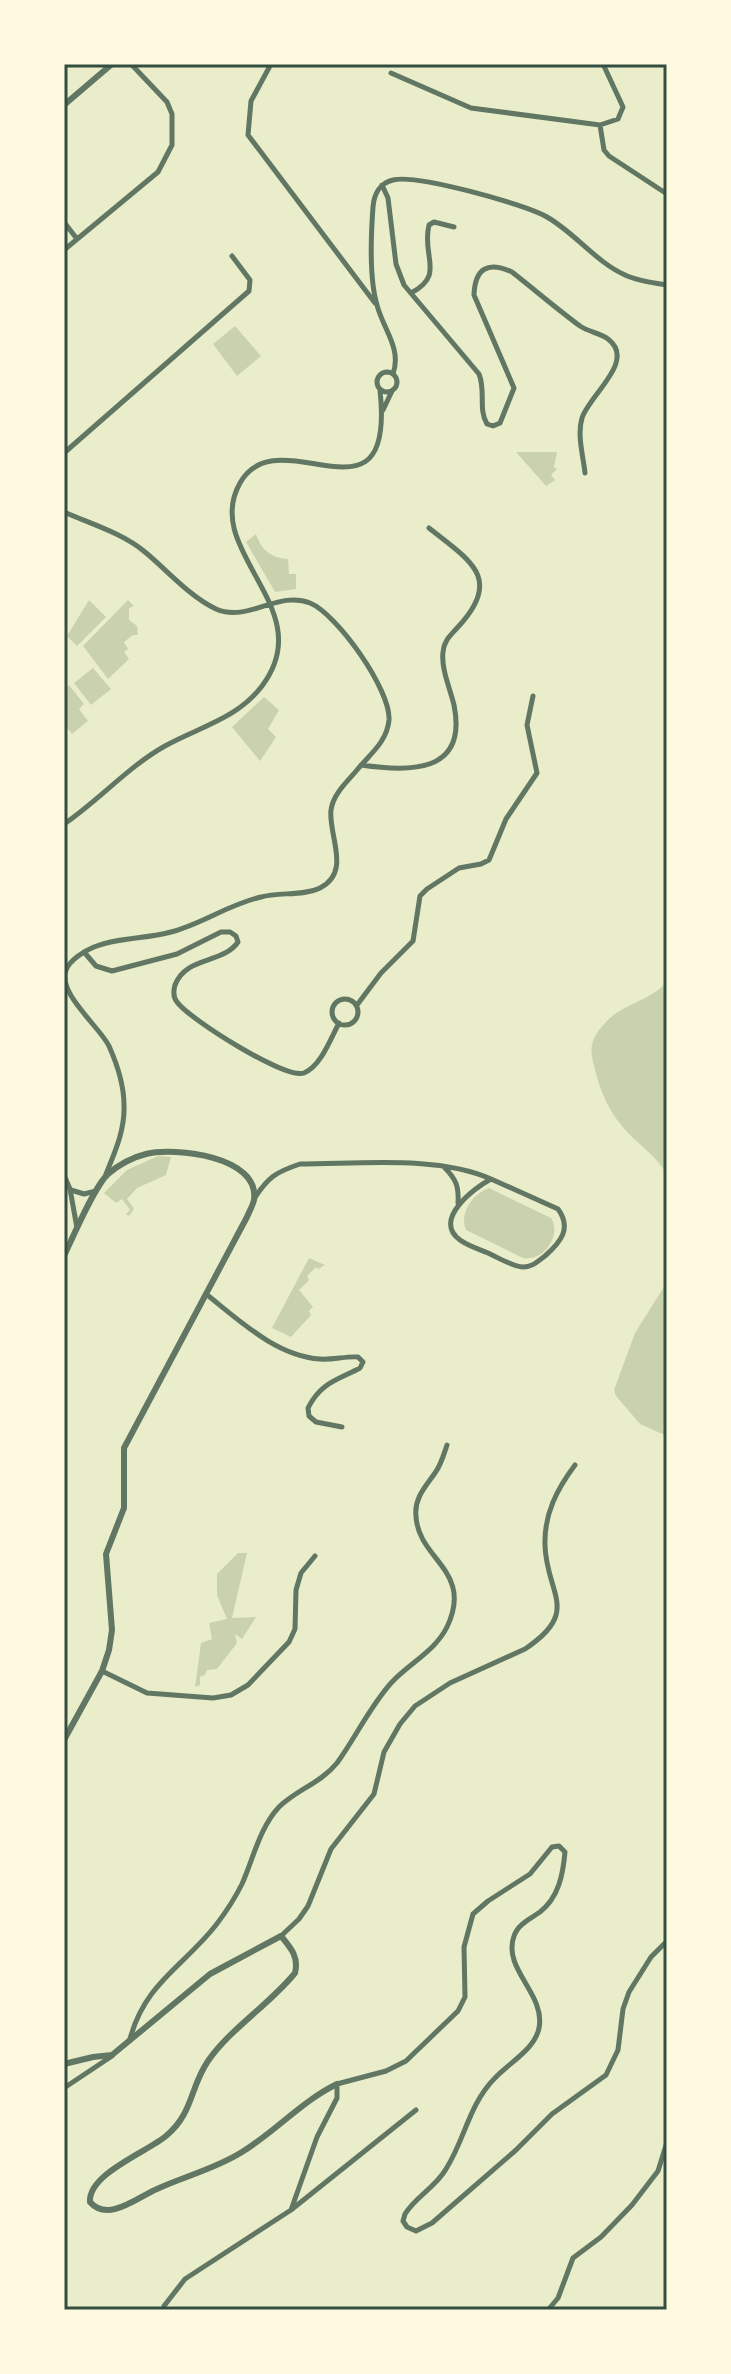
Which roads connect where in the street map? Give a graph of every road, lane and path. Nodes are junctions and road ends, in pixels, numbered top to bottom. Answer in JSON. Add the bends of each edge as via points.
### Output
{"nodes":[{"id":1,"x":112,"y":64,"type":"edge"},
{"id":2,"x":131,"y":64,"type":"edge"},
{"id":3,"x":271,"y":64,"type":"edge"},
{"id":4,"x":603,"y":64,"type":"edge"},
{"id":5,"x":391,"y":73,"type":"dead end"},
{"id":6,"x":64,"y":105,"type":"edge"},
{"id":7,"x":600,"y":125,"type":"junction"},
{"id":8,"x":382,"y":185,"type":"junction"},
{"id":9,"x":667,"y":194,"type":"edge"},
{"id":10,"x":64,"y":222,"type":"edge"},
{"id":11,"x":454,"y":227,"type":"dead end"},
{"id":12,"x":77,"y":239,"type":"junction"},
{"id":13,"x":64,"y":250,"type":"edge"},
{"id":14,"x":232,"y":256,"type":"dead end"},
{"id":15,"x":667,"y":285,"type":"edge"},
{"id":16,"x":411,"y":293,"type":"junction"},
{"id":17,"x":376,"y":304,"type":"junction"},
{"id":18,"x":393,"y":374,"type":"junction"},
{"id":19,"x":380,"y":390,"type":"junction"},
{"id":20,"x":392,"y":391,"type":"junction"},
{"id":21,"x":382,"y":411,"type":"junction"},
{"id":22,"x":64,"y":453,"type":"edge"},
{"id":23,"x":585,"y":473,"type":"dead end"},
{"id":24,"x":64,"y":512,"type":"edge"},
{"id":25,"x":429,"y":528,"type":"dead end"},
{"id":26,"x":272,"y":604,"type":"junction"},
{"id":27,"x":533,"y":696,"type":"dead end"},
{"id":28,"x":360,"y":765,"type":"junction"},
{"id":29,"x":64,"y":824,"type":"edge"},
{"id":30,"x":84,"y":952,"type":"junction"},
{"id":31,"x":357,"y":1005,"type":"junction"},
{"id":32,"x":339,"y":1023,"type":"junction"},
{"id":33,"x":442,"y":1165,"type":"junction"},
{"id":34,"x":64,"y":1175,"type":"edge"},
{"id":35,"x":106,"y":1176,"type":"junction"},
{"id":36,"x":491,"y":1179,"type":"junction"},
{"id":37,"x":70,"y":1189,"type":"junction"},
{"id":38,"x":98,"y":1191,"type":"junction"},
{"id":39,"x":254,"y":1199,"type":"junction"},
{"id":40,"x":458,"y":1204,"type":"junction"},
{"id":41,"x":77,"y":1230,"type":"junction"},
{"id":42,"x":64,"y":1256,"type":"edge"},
{"id":43,"x":205,"y":1293,"type":"junction"},
{"id":44,"x":342,"y":1427,"type":"dead end"},
{"id":45,"x":447,"y":1445,"type":"dead end"},
{"id":46,"x":575,"y":1465,"type":"dead end"},
{"id":47,"x":315,"y":1556,"type":"dead end"},
{"id":48,"x":102,"y":1671,"type":"junction"},
{"id":49,"x":64,"y":1740,"type":"edge"},
{"id":50,"x":281,"y":1936,"type":"junction"},
{"id":51,"x":667,"y":1941,"type":"edge"},
{"id":52,"x":129,"y":2040,"type":"junction"},
{"id":53,"x":112,"y":2055,"type":"junction"},
{"id":54,"x":64,"y":2064,"type":"edge"},
{"id":55,"x":337,"y":2084,"type":"junction"},
{"id":56,"x":64,"y":2088,"type":"edge"},
{"id":57,"x":416,"y":2110,"type":"dead end"},
{"id":58,"x":667,"y":2142,"type":"edge"},
{"id":59,"x":291,"y":2210,"type":"junction"},
{"id":60,"x":164,"y":2306,"type":"dead end"},
{"id":61,"x":548,"y":2310,"type":"edge"}],
"edges":[{"from":1,"to":6,"type":"street"},
{"from":2,"to":12,"type":"street","via":[[167,102],[172,145],[158,172]]},
{"from":3,"to":17,"type":"street","via":[[251,101],[248,135]]},
{"from":4,"to":7,"type":"street","via":[[623,107],[618,119]]},
{"from":5,"to":7,"type":"street","via":[[471,108]]},
{"from":7,"to":9,"type":"street","via":[[609,156]]},
{"from":8,"to":15,"type":"street","via":[[405,179],[528,208],[625,275]]},
{"from":8,"to":16,"type":"street","via":[[396,264]]},
{"from":8,"to":17,"type":"street","via":[[373,204]]},
{"from":10,"to":12,"type":"street"},
{"from":11,"to":16,"type":"street","via":[[429,225],[430,278]]},
{"from":12,"to":13,"type":"street"},
{"from":14,"to":22,"type":"street","via":[[250,280],[249,291]]},
{"from":16,"to":23,"type":"street","via":[[479,374],[483,419],[493,426],[505,418],[514,388],[474,295],[479,273],[490,266],[512,272],[582,327],[607,338],[618,359],[581,420]]},
{"from":17,"to":18,"type":"street","via":[[396,354]]},
{"from":18,"to":19,"type":"street","via":[[379,376]]},
{"from":18,"to":20,"type":"street","via":[[398,383]]},
{"from":19,"to":20,"type":"street"},
{"from":19,"to":21,"type":"street"},
{"from":20,"to":21,"type":"street"},
{"from":21,"to":26,"type":"street","via":[[376,452],[360,465],[283,460],[252,469],[242,479],[232,526]]},
{"from":24,"to":26,"type":"street","via":[[121,536],[203,603],[221,611],[238,614]]},
{"from":25,"to":28,"type":"street","via":[[471,561],[482,586],[473,610],[443,646],[455,735],[442,758],[428,766],[398,770]]},
{"from":26,"to":28,"type":"street","via":[[292,600],[324,612],[384,691],[389,721],[384,736]]},
{"from":26,"to":29,"type":"street","via":[[277,657],[246,705],[163,747]]},
{"from":27,"to":31,"type":"street","via":[[527,725],[537,773],[506,819],[493,854],[481,864],[459,868],[420,896],[413,941]]},
{"from":28,"to":30,"type":"street","via":[[333,801],[338,858],[325,886],[259,897],[172,932]]},
{"from":30,"to":32,"type":"street","via":[[96,966],[112,971],[177,954],[230,932],[238,942],[234,949],[184,971],[173,990],[175,1000],[234,1044],[286,1072],[304,1073],[311,1067]]},
{"from":30,"to":35,"type":"street","via":[[66,969],[64,979],[110,1048],[124,1102],[120,1138]]},
{"from":31,"to":32,"type":"street","via":[[355,1021]]},
{"from":31,"to":32,"type":"street","via":[[338,1001],[332,1012]]},
{"from":33,"to":36,"type":"street"},
{"from":33,"to":39,"type":"street","via":[[300,1164],[266,1180]]},
{"from":33,"to":40,"type":"street","via":[[459,1187]]},
{"from":34,"to":37,"type":"street"},
{"from":35,"to":38,"type":"street"},
{"from":35,"to":39,"type":"street","via":[[147,1153],[194,1152],[233,1166],[252,1186]]},
{"from":36,"to":40,"type":"street"},
{"from":36,"to":40,"type":"street","via":[[558,1209],[564,1218],[559,1244],[535,1264],[512,1264],[457,1239],[452,1216]]},
{"from":37,"to":38,"type":"street"},
{"from":37,"to":41,"type":"street"},
{"from":38,"to":41,"type":"street"},
{"from":39,"to":43,"type":"street"},
{"from":41,"to":42,"type":"street"},
{"from":43,"to":44,"type":"street","via":[[287,1351],[320,1359],[358,1357],[363,1362],[360,1368],[326,1384],[308,1408],[316,1422]]},
{"from":43,"to":48,"type":"street","via":[[124,1448],[124,1508],[106,1554],[112,1630]]},
{"from":45,"to":52,"type":"street","via":[[422,1490],[415,1516],[425,1543],[452,1583],[454,1605],[447,1627],[435,1645],[391,1683],[325,1775],[278,1808],[229,1908],[151,1992]]},
{"from":46,"to":50,"type":"street","via":[[556,1493],[546,1523],[545,1549],[558,1605],[552,1624],[525,1649],[415,1706],[384,1752],[374,1794],[331,1849],[308,1906]]},
{"from":47,"to":48,"type":"street","via":[[301,1573],[289,1642],[248,1685],[231,1695],[147,1693]]},
{"from":48,"to":49,"type":"street"},
{"from":50,"to":52,"type":"street","via":[[210,1974]]},
{"from":50,"to":55,"type":"street","via":[[294,1953],[295,1973],[216,2051],[174,2129],[99,2180],[90,2202],[112,2210],[218,2166]]},
{"from":51,"to":55,"type":"street","via":[[629,1992],[618,2050],[606,2075],[552,2114],[425,2228],[409,2229],[405,2214],[446,2169],[483,2092],[539,2030],[539,2012],[511,1945],[516,1931],[556,1894],[565,1857],[562,1847],[552,1847],[530,1874],[473,1914],[464,1947],[465,1997],[458,2011],[396,2067]]},
{"from":52,"to":53,"type":"street"},
{"from":53,"to":54,"type":"street"},
{"from":53,"to":56,"type":"street"},
{"from":55,"to":59,"type":"street","via":[[337,2098]]},
{"from":57,"to":59,"type":"street"},
{"from":58,"to":61,"type":"street","via":[[658,2171],[632,2205],[573,2258]]},
{"from":59,"to":60,"type":"street","via":[[185,2279]]}]}
